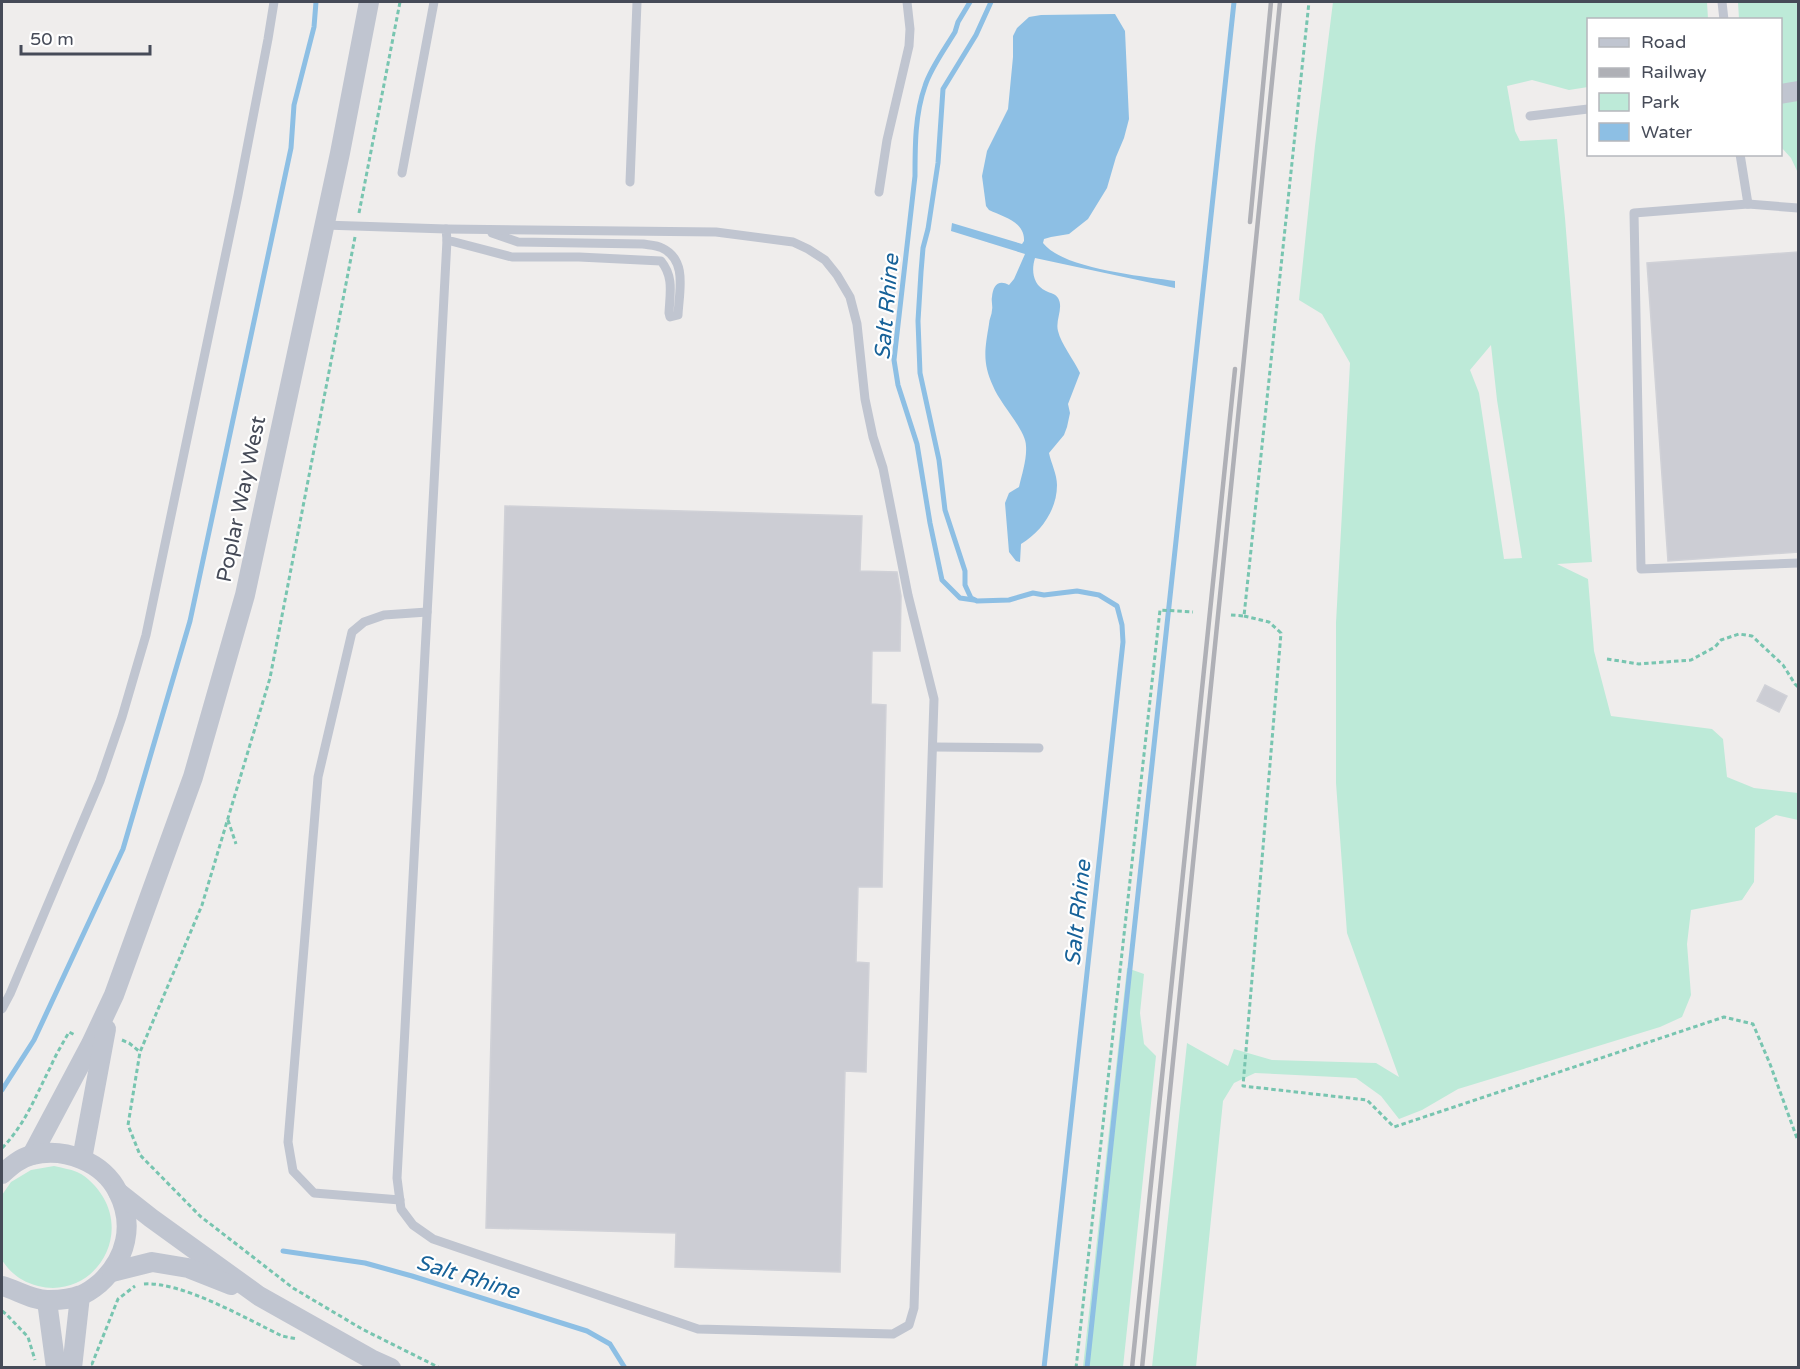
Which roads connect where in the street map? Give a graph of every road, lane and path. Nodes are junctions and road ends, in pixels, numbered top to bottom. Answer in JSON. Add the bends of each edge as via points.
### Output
{"nodes":[{"id":1,"x":274,"y":2,"type":"edge"},
{"id":2,"x":369,"y":2,"type":"edge"},
{"id":3,"x":400,"y":2,"type":"edge"},
{"id":4,"x":434,"y":2,"type":"edge"},
{"id":5,"x":636,"y":2,"type":"edge"},
{"id":6,"x":907,"y":2,"type":"edge"},
{"id":7,"x":1309,"y":2,"type":"edge"},
{"id":8,"x":1722,"y":2,"type":"edge"},
{"id":9,"x":1724,"y":18,"type":"edge"},
{"id":10,"x":1798,"y":91,"type":"edge"},
{"id":11,"x":1782,"y":94,"type":"edge"},
{"id":12,"x":1587,"y":109,"type":"edge"},
{"id":13,"x":1530,"y":116,"type":"dead end"},
{"id":14,"x":1740,"y":156,"type":"edge"},
{"id":15,"x":402,"y":173,"type":"dead end"},
{"id":16,"x":630,"y":182,"type":"dead end"},
{"id":17,"x":879,"y":192,"type":"dead end"},
{"id":18,"x":1748,"y":204,"type":"junction"},
{"id":19,"x":1798,"y":208,"type":"edge"},
{"id":20,"x":324,"y":225,"type":"junction"},
{"id":21,"x":357,"y":226,"type":"junction"},
{"id":22,"x":446,"y":230,"type":"junction"},
{"id":23,"x":483,"y":231,"type":"junction"},
{"id":24,"x":447,"y":240,"type":"junction"},
{"id":25,"x":1798,"y":563,"type":"edge"},
{"id":26,"x":427,"y":612,"type":"junction"},
{"id":27,"x":1192,"y":612,"type":"dead end"},
{"id":28,"x":1231,"y":615,"type":"dead end"},
{"id":29,"x":1244,"y":616,"type":"junction"},
{"id":30,"x":1607,"y":659,"type":"dead end"},
{"id":31,"x":1798,"y":687,"type":"edge"},
{"id":32,"x":934,"y":747,"type":"junction"},
{"id":33,"x":1040,"y":748,"type":"dead end"},
{"id":34,"x":228,"y":818,"type":"junction"},
{"id":35,"x":236,"y":844,"type":"dead end"},
{"id":36,"x":114,"y":995,"type":"junction"},
{"id":37,"x":2,"y":1009,"type":"edge"},
{"id":38,"x":1798,"y":1141,"type":"edge"},
{"id":39,"x":32,"y":1155,"type":"junction"},
{"id":40,"x":82,"y":1158,"type":"junction"},
{"id":41,"x":2,"y":1174,"type":"edge"},
{"id":42,"x":118,"y":1192,"type":"junction"},
{"id":43,"x":400,"y":1200,"type":"junction"},
{"id":44,"x":112,"y":1272,"type":"junction"},
{"id":45,"x":4,"y":1284,"type":"edge"},
{"id":46,"x":80,"y":1296,"type":"junction"},
{"id":47,"x":259,"y":1296,"type":"junction"},
{"id":48,"x":47,"y":1301,"type":"junction"},
{"id":49,"x":2,"y":1311,"type":"edge"},
{"id":50,"x":303,"y":1341,"type":"dead end"},
{"id":51,"x":63,"y":1365,"type":"edge"},
{"id":52,"x":390,"y":1368,"type":"edge"},
{"id":53,"x":440,"y":1368,"type":"edge"},
{"id":54,"x":1076,"y":1368,"type":"edge"}],
"edges":[{"from":1,"to":37,"type":"lane","via":[[236,206],[146,635],[100,781]]},
{"from":2,"to":20,"type":"street","name":"Poplar Way West"},
{"from":3,"to":21,"type":"path"},
{"from":4,"to":15,"type":"lane"},
{"from":5,"to":16,"type":"lane"},
{"from":6,"to":17,"type":"lane","via":[[909,46]]},
{"from":7,"to":29,"type":"path"},
{"from":8,"to":9,"type":"lane"},
{"from":10,"to":11,"type":"street"},
{"from":12,"to":13,"type":"lane"},
{"from":14,"to":18,"type":"lane"},
{"from":18,"to":19,"type":"lane"},
{"from":18,"to":25,"type":"lane","via":[[1634,213],[1641,569]]},
{"from":20,"to":21,"type":"lane"},
{"from":20,"to":36,"type":"street","name":"Poplar Way West","via":[[245,595],[193,777]]},
{"from":21,"to":22,"type":"lane"},
{"from":21,"to":34,"type":"path","via":[[270,678]]},
{"from":22,"to":23,"type":"lane"},
{"from":22,"to":24,"type":"lane"},
{"from":23,"to":24,"type":"lane","via":[[518,242],[661,247],[678,262],[678,315],[670,317],[670,280],[661,261],[512,257]]},
{"from":23,"to":32,"type":"lane","via":[[716,232],[793,242],[825,260],[850,297],[857,324],[865,399],[934,699]]},
{"from":24,"to":26,"type":"lane"},
{"from":26,"to":43,"type":"lane","via":[[397,1178]]},
{"from":26,"to":43,"type":"lane","via":[[384,615],[364,622],[352,632],[318,777],[288,1142],[293,1171],[314,1193]]},
{"from":27,"to":54,"type":"path","via":[[1160,610]]},
{"from":28,"to":29,"type":"path"},
{"from":29,"to":38,"type":"path","via":[[1269,622],[1281,633],[1243,1086],[1367,1100],[1394,1127],[1724,1017],[1753,1024]]},
{"from":30,"to":31,"type":"path","via":[[1639,664],[1691,660],[1715,647],[1721,639],[1740,634],[1752,636],[1783,665]]},
{"from":32,"to":33,"type":"lane"},
{"from":32,"to":43,"type":"lane","via":[[914,1308],[909,1325],[893,1334],[698,1329],[433,1239],[413,1225],[401,1209]]},
{"from":34,"to":35,"type":"path"},
{"from":34,"to":53,"type":"path","via":[[201,905],[140,1052],[129,1125],[140,1155],[200,1216],[293,1288],[362,1329]]},
{"from":36,"to":39,"type":"street","name":"Poplar Way West"},
{"from":36,"to":40,"type":"street","name":"Poplar Way West"},
{"from":39,"to":40,"type":"street","via":[[57,1153]]},
{"from":39,"to":41,"type":"street"},
{"from":40,"to":42,"type":"street","via":[[104,1173]]},
{"from":42,"to":44,"type":"street","via":[[127,1234]]},
{"from":42,"to":47,"type":"street"},
{"from":44,"to":46,"type":"street"},
{"from":44,"to":47,"type":"street","via":[[152,1262],[188,1268]]},
{"from":45,"to":48,"type":"street"},
{"from":46,"to":48,"type":"street"},
{"from":46,"to":51,"type":"street"},
{"from":47,"to":52,"type":"street"},
{"from":48,"to":51,"type":"street"},
{"from":49,"to":51,"type":"path","via":[[28,1337],[36,1362]]},
{"from":50,"to":51,"type":"path","via":[[282,1336],[179,1288],[156,1283],[136,1285],[118,1299],[92,1364]]}]}
